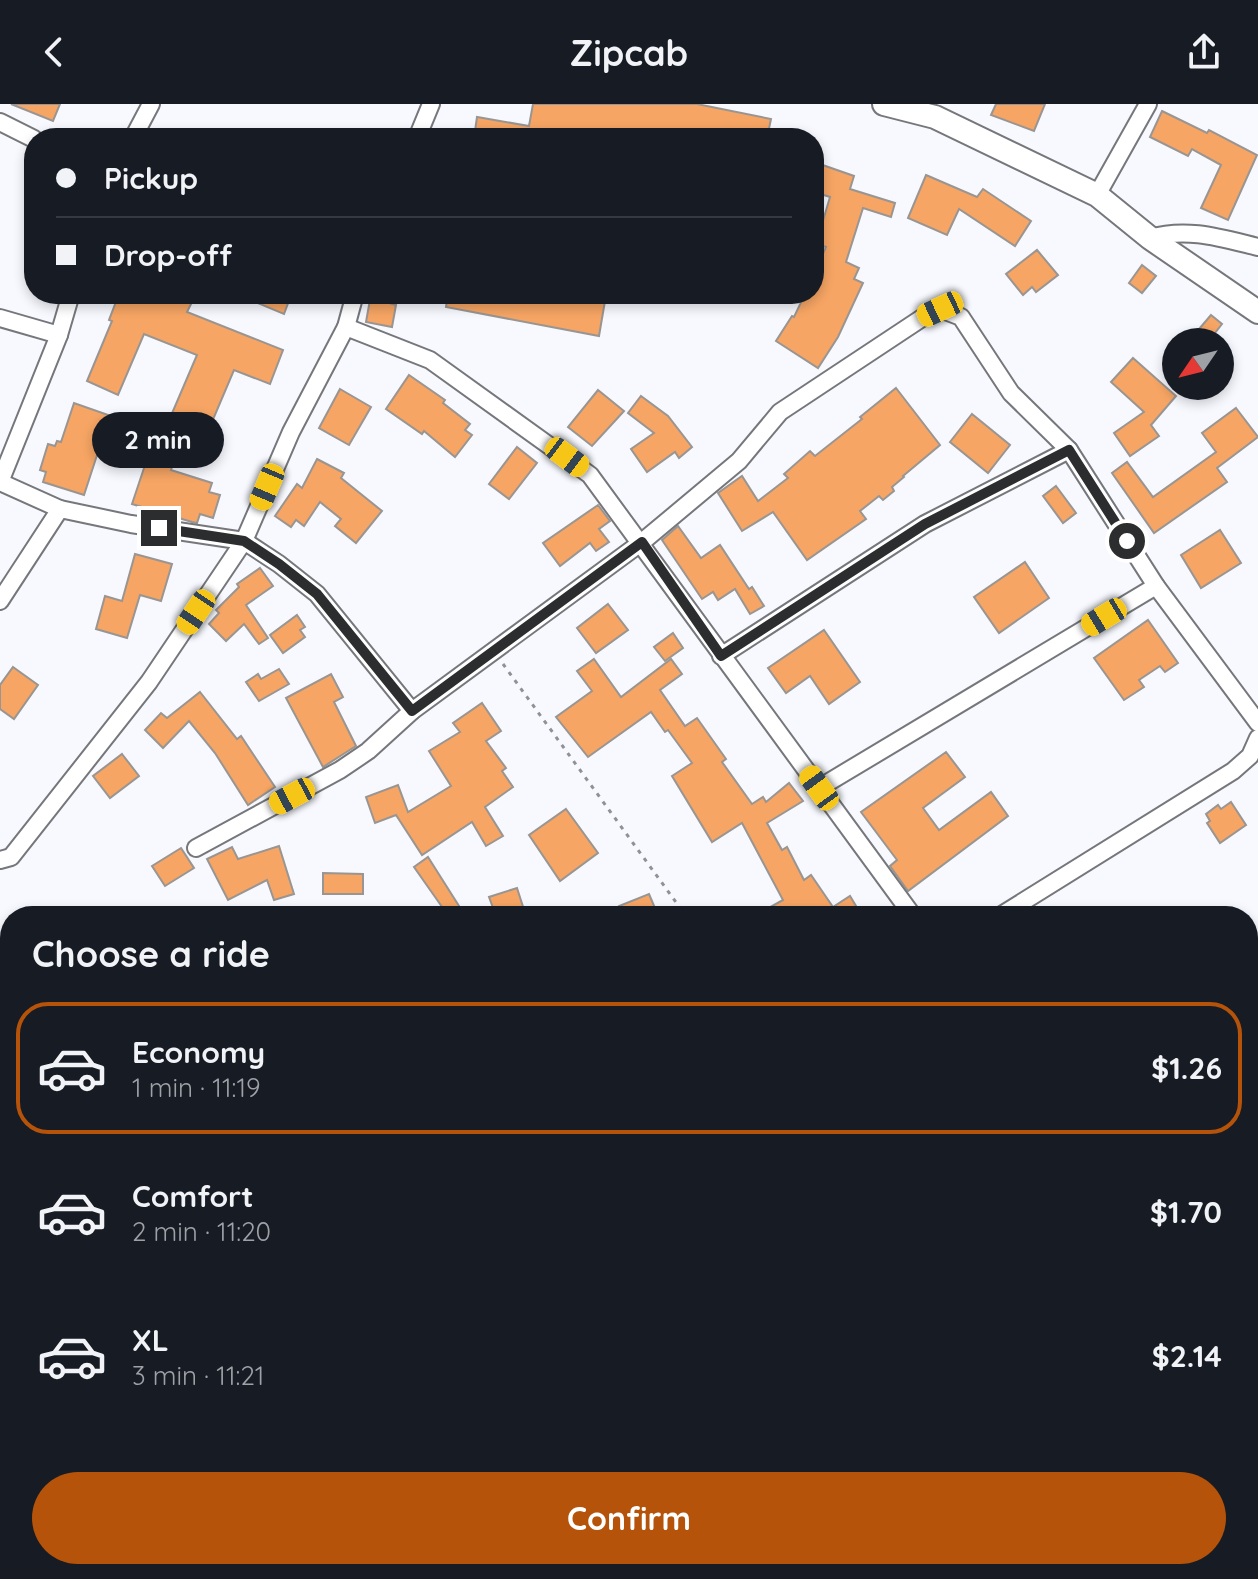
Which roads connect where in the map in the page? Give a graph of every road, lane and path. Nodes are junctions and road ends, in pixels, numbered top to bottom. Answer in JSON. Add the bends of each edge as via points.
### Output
{"nodes":[{"id":1,"x":151,"y":104,"type":"edge"},
{"id":2,"x":431,"y":104,"type":"edge"},
{"id":3,"x":884,"y":104,"type":"edge"},
{"id":4,"x":1148,"y":104,"type":"edge"},
{"id":5,"x":938,"y":110,"type":"edge"},
{"id":6,"x":0,"y":122,"type":"edge"},
{"id":7,"x":138,"y":128,"type":"edge"},
{"id":8,"x":421,"y":128,"type":"edge"},
{"id":9,"x":24,"y":134,"type":"edge"},
{"id":10,"x":1097,"y":195,"type":"junction"},
{"id":11,"x":1150,"y":238,"type":"junction"},
{"id":12,"x":1258,"y":247,"type":"edge"},
{"id":13,"x":68,"y":304,"type":"edge"},
{"id":14,"x":352,"y":304,"type":"edge"},
{"id":15,"x":1258,"y":312,"type":"edge"},
{"id":16,"x":0,"y":318,"type":"edge"},
{"id":17,"x":346,"y":327,"type":"junction"},
{"id":18,"x":59,"y":335,"type":"junction"},
{"id":19,"x":1069,"y":450,"type":"junction"},
{"id":20,"x":0,"y":482,"type":"edge"},
{"id":21,"x":60,"y":509,"type":"junction"},
{"id":22,"x":244,"y":541,"type":"junction"},
{"id":23,"x":642,"y":542,"type":"junction"},
{"id":24,"x":1156,"y":586,"type":"junction"},
{"id":25,"x":0,"y":601,"type":"edge"},
{"id":26,"x":494,"y":651,"type":"junction"},
{"id":27,"x":721,"y":656,"type":"junction"},
{"id":28,"x":412,"y":711,"type":"junction"},
{"id":29,"x":1258,"y":723,"type":"edge"},
{"id":30,"x":1258,"y":738,"type":"edge"},
{"id":31,"x":819,"y":788,"type":"junction"},
{"id":32,"x":196,"y":848,"type":"dead end"},
{"id":33,"x":0,"y":860,"type":"edge"},
{"id":34,"x":679,"y":906,"type":"edge"},
{"id":35,"x":897,"y":906,"type":"edge"},
{"id":36,"x":1016,"y":906,"type":"edge"}],
"edges":[{"from":1,"to":7,"type":"street"},
{"from":2,"to":8,"type":"street"},
{"from":3,"to":5,"type":"street"},
{"from":4,"to":10,"type":"street"},
{"from":5,"to":10,"type":"street"},
{"from":6,"to":9,"type":"street"},
{"from":10,"to":11,"type":"street"},
{"from":11,"to":12,"type":"street","via":[[1172,231]]},
{"from":11,"to":15,"type":"street"},
{"from":13,"to":18,"type":"street"},
{"from":14,"to":17,"type":"street"},
{"from":16,"to":18,"type":"street"},
{"from":17,"to":22,"type":"street","via":[[291,432]]},
{"from":17,"to":23,"type":"street","via":[[430,360],[520,423],[590,475]]},
{"from":18,"to":20,"type":"street"},
{"from":19,"to":23,"type":"street","via":[[1011,393],[961,317],[940,309],[780,412],[739,461]]},
{"from":19,"to":24,"type":"street"},
{"from":19,"to":27,"type":"street","via":[[925,524]]},
{"from":20,"to":21,"type":"street"},
{"from":21,"to":22,"type":"street"},
{"from":21,"to":25,"type":"street"},
{"from":22,"to":28,"type":"street","via":[[317,594]]},
{"from":22,"to":33,"type":"street","via":[[149,682],[11,857]]},
{"from":23,"to":26,"type":"street"},
{"from":23,"to":27,"type":"street"},
{"from":24,"to":29,"type":"street"},
{"from":24,"to":31,"type":"street"},
{"from":26,"to":28,"type":"street"},
{"from":26,"to":34,"type":"path"},
{"from":27,"to":31,"type":"street"},
{"from":28,"to":32,"type":"street","via":[[340,770]]},
{"from":30,"to":36,"type":"street","via":[[1250,756],[1233,771]]},
{"from":31,"to":35,"type":"street"}]}
